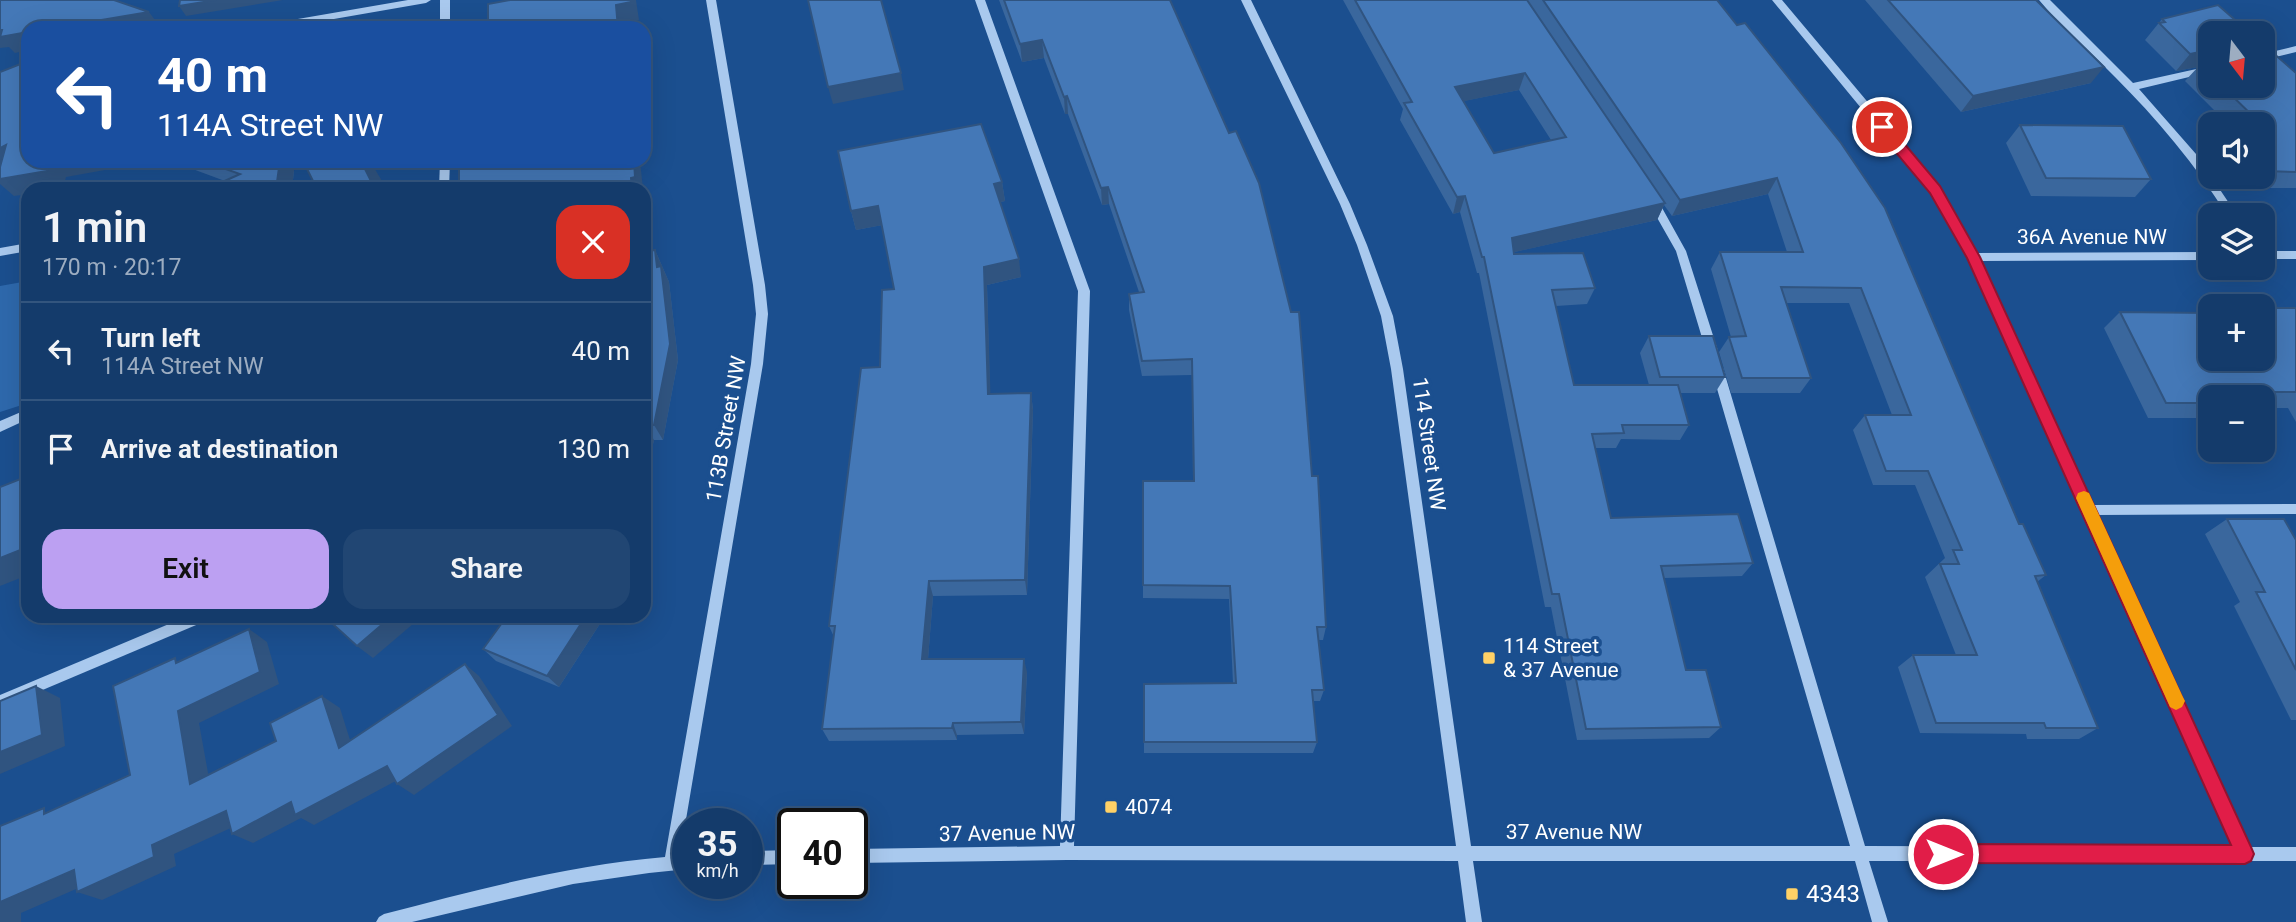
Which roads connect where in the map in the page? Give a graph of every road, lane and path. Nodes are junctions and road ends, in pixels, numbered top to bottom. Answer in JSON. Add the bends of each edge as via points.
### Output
{"nodes":[{"id":1,"x":426,"y":0,"type":"edge"},
{"id":2,"x":445,"y":0,"type":"edge"},
{"id":3,"x":711,"y":0,"type":"edge"},
{"id":4,"x":980,"y":0,"type":"edge"},
{"id":5,"x":1246,"y":0,"type":"edge"},
{"id":6,"x":1777,"y":0,"type":"edge"},
{"id":7,"x":2045,"y":0,"type":"edge"},
{"id":8,"x":304,"y":21,"type":"edge"},
{"id":9,"x":445,"y":21,"type":"edge"},
{"id":10,"x":2296,"y":49,"type":"edge"},
{"id":11,"x":2275,"y":54,"type":"edge"},
{"id":12,"x":2198,"y":72,"type":"edge"},
{"id":13,"x":2131,"y":87,"type":"junction"},
{"id":14,"x":1641,"y":183,"type":"edge"},
{"id":15,"x":2225,"y":203,"type":"edge"},
{"id":16,"x":21,"y":248,"type":"edge"},
{"id":17,"x":0,"y":252,"type":"edge"},
{"id":18,"x":2275,"y":255,"type":"edge"},
{"id":19,"x":2296,"y":255,"type":"edge"},
{"id":20,"x":2198,"y":256,"type":"edge"},
{"id":21,"x":1973,"y":257,"type":"junction"},
{"id":22,"x":21,"y":417,"type":"edge"},
{"id":23,"x":0,"y":427,"type":"edge"},
{"id":24,"x":2296,"y":509,"type":"edge"},
{"id":25,"x":2090,"y":510,"type":"junction"},
{"id":26,"x":186,"y":623,"type":"edge"},
{"id":27,"x":0,"y":702,"type":"edge"},
{"id":28,"x":1067,"y":853,"type":"junction"},
{"id":29,"x":1465,"y":853,"type":"junction"},
{"id":30,"x":1861,"y":854,"type":"junction"},
{"id":31,"x":2245,"y":854,"type":"junction"},
{"id":32,"x":2296,"y":854,"type":"edge"},
{"id":33,"x":868,"y":856,"type":"edge"},
{"id":34,"x":671,"y":863,"type":"joint"},
{"id":35,"x":384,"y":922,"type":"edge"},
{"id":36,"x":1474,"y":922,"type":"edge"},
{"id":37,"x":1880,"y":922,"type":"edge"}],
"edges":[{"from":1,"to":8,"type":"street"},
{"from":2,"to":9,"type":"street"},
{"from":3,"to":34,"type":"street","name":"113B Street NW","via":[[762,314]]},
{"from":4,"to":28,"type":"street","via":[[1084,291]]},
{"from":5,"to":29,"type":"street","name":"114 Street NW","via":[[1345,204],[1387,316]]},
{"from":6,"to":21,"type":"street","via":[[1935,190]]},
{"from":7,"to":13,"type":"street"},
{"from":10,"to":11,"type":"street"},
{"from":12,"to":13,"type":"lane"},
{"from":13,"to":15,"type":"street","via":[[2193,156]]},
{"from":14,"to":30,"type":"street","via":[[1681,251],[1694,289]]},
{"from":16,"to":17,"type":"street"},
{"from":18,"to":19,"type":"street"},
{"from":20,"to":21,"type":"street","name":"36A Avenue NW"},
{"from":21,"to":25,"type":"street"},
{"from":22,"to":23,"type":"street"},
{"from":24,"to":25,"type":"street"},
{"from":25,"to":31,"type":"street"},
{"from":26,"to":27,"type":"street"},
{"from":28,"to":29,"type":"street","name":"37 Avenue NW"},
{"from":28,"to":33,"type":"street","name":"37 Avenue NW"},
{"from":29,"to":30,"type":"street","name":"37 Avenue NW"},
{"from":29,"to":36,"type":"street","name":"114 Street NW"},
{"from":30,"to":31,"type":"street","name":"37 Avenue NW"},
{"from":30,"to":37,"type":"street"},
{"from":31,"to":32,"type":"street","name":"37 Avenue NW"},
{"from":34,"to":35,"type":"street","via":[[477,897]]}]}
